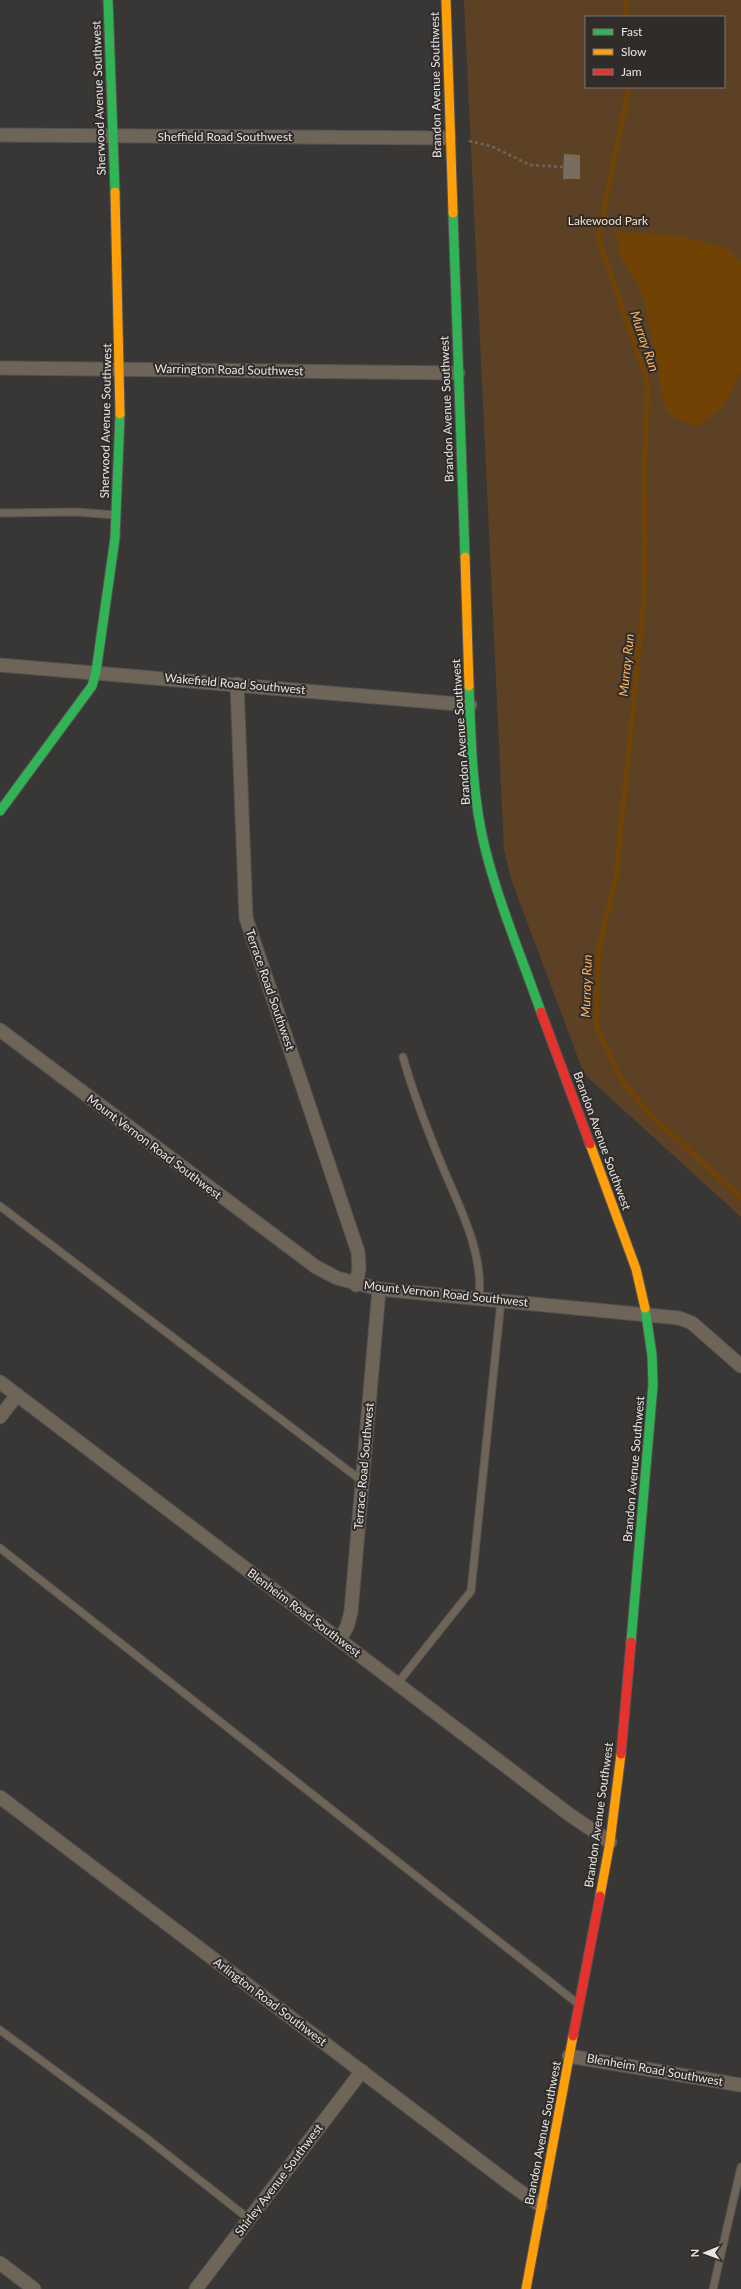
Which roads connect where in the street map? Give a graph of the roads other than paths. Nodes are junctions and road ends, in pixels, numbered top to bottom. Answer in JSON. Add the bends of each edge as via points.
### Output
{"nodes":[{"id":1,"x":108,"y":0,"type":"edge"},
{"id":2,"x":446,"y":0,"type":"edge"},
{"id":3,"x":0,"y":135,"type":"edge"},
{"id":4,"x":112,"y":137,"type":"junction"},
{"id":5,"x":449,"y":138,"type":"junction"},
{"id":6,"x":0,"y":368,"type":"edge"},
{"id":7,"x":119,"y":368,"type":"junction"},
{"id":8,"x":458,"y":373,"type":"junction"},
{"id":9,"x":0,"y":513,"type":"edge"},
{"id":10,"x":116,"y":514,"type":"junction"},
{"id":11,"x":0,"y":664,"type":"edge"},
{"id":12,"x":96,"y":672,"type":"junction"},
{"id":13,"x":237,"y":684,"type":"junction"},
{"id":14,"x":470,"y":705,"type":"junction"},
{"id":15,"x":0,"y":811,"type":"edge"},
{"id":16,"x":0,"y":1030,"type":"edge"},
{"id":17,"x":403,"y":1057,"type":"dead end"},
{"id":18,"x":0,"y":1206,"type":"edge"},
{"id":19,"x":356,"y":1285,"type":"junction"},
{"id":20,"x":379,"y":1289,"type":"junction"},
{"id":21,"x":479,"y":1299,"type":"junction"},
{"id":22,"x":501,"y":1300,"type":"junction"},
{"id":23,"x":647,"y":1314,"type":"junction"},
{"id":24,"x":741,"y":1366,"type":"edge"},
{"id":25,"x":0,"y":1382,"type":"edge"},
{"id":26,"x":17,"y":1395,"type":"junction"},
{"id":27,"x":0,"y":1417,"type":"edge"},
{"id":28,"x":362,"y":1481,"type":"junction"},
{"id":29,"x":0,"y":1548,"type":"edge"},
{"id":30,"x":339,"y":1640,"type":"junction"},
{"id":31,"x":397,"y":1684,"type":"junction"},
{"id":32,"x":0,"y":1797,"type":"edge"},
{"id":33,"x":610,"y":1842,"type":"junction"},
{"id":34,"x":579,"y":2004,"type":"junction"},
{"id":35,"x":0,"y":2030,"type":"edge"},
{"id":36,"x":569,"y":2056,"type":"junction"},
{"id":37,"x":362,"y":2071,"type":"junction"},
{"id":38,"x":741,"y":2085,"type":"edge"},
{"id":39,"x":741,"y":2167,"type":"edge"},
{"id":40,"x":541,"y":2206,"type":"junction"},
{"id":41,"x":249,"y":2219,"type":"junction"},
{"id":42,"x":0,"y":2263,"type":"edge"},
{"id":43,"x":34,"y":2289,"type":"edge"},
{"id":44,"x":196,"y":2289,"type":"edge"},
{"id":45,"x":526,"y":2289,"type":"edge"},
{"id":46,"x":713,"y":2289,"type":"edge"}],
"edges":[{"from":1,"to":4,"type":"main road","name":"Sherwood Avenue Southwest"},
{"from":2,"to":5,"type":"main road","name":"Brandon Avenue Southwest"},
{"from":3,"to":4,"type":"street","name":"Sheffield Road Southwest"},
{"from":4,"to":5,"type":"street","name":"Sheffield Road Southwest"},
{"from":4,"to":7,"type":"main road","name":"Sherwood Avenue Southwest"},
{"from":5,"to":8,"type":"main road","name":"Brandon Avenue Southwest"},
{"from":6,"to":7,"type":"street","name":"Warrington Road Southwest"},
{"from":7,"to":8,"type":"street","name":"Warrington Road Southwest"},
{"from":7,"to":10,"type":"main road","name":"Sherwood Avenue Southwest"},
{"from":8,"to":14,"type":"main road","name":"Brandon Avenue Southwest"},
{"from":9,"to":10,"type":"lane"},
{"from":10,"to":12,"type":"main road","name":"Sherwood Avenue Southwest"},
{"from":11,"to":12,"type":"street","name":"Wakefield Road Southwest"},
{"from":12,"to":13,"type":"street","name":"Wakefield Road Southwest"},
{"from":12,"to":15,"type":"main road","name":"Sherwood Avenue Southwest","via":[[92,686],[83,700]]},
{"from":13,"to":14,"type":"street","name":"Wakefield Road Southwest"},
{"from":13,"to":19,"type":"street","name":"Terrace Road Southwest","via":[[246,918],[358,1252]]},
{"from":14,"to":23,"type":"main road","name":"Brandon Avenue Southwest","via":[[474,778],[485,848],[510,927],[636,1269]]},
{"from":16,"to":19,"type":"street","name":"Mount Vernon Road Southwest","via":[[316,1267]]},
{"from":17,"to":21,"type":"lane","via":[[441,1163],[474,1244],[481,1283]]},
{"from":18,"to":28,"type":"lane"},
{"from":19,"to":20,"type":"street","name":"Mount Vernon Road Southwest"},
{"from":20,"to":21,"type":"street","name":"Mount Vernon Road Southwest"},
{"from":20,"to":28,"type":"street","name":"Terrace Road Southwest"},
{"from":21,"to":22,"type":"street","name":"Mount Vernon Road Southwest"},
{"from":22,"to":23,"type":"street","name":"Mount Vernon Road Southwest"},
{"from":22,"to":31,"type":"lane","via":[[471,1590]]},
{"from":23,"to":24,"type":"street","name":"Mount Vernon Road Southwest","via":[[679,1318],[692,1323]]},
{"from":23,"to":33,"type":"main road","name":"Brandon Avenue Southwest","via":[[653,1355],[653,1385],[619,1782]]},
{"from":25,"to":26,"type":"street","name":"Blenheim Road Southwest"},
{"from":26,"to":27,"type":"street"},
{"from":26,"to":30,"type":"street","name":"Blenheim Road Southwest"},
{"from":28,"to":30,"type":"street","name":"Terrace Road Southwest","via":[[351,1612],[347,1627]]},
{"from":29,"to":34,"type":"lane"},
{"from":30,"to":31,"type":"street","name":"Blenheim Road Southwest"},
{"from":31,"to":33,"type":"street","name":"Blenheim Road Southwest","via":[[570,1815]]},
{"from":32,"to":37,"type":"street","name":"Arlington Road Southwest"},
{"from":33,"to":34,"type":"main road","name":"Brandon Avenue Southwest"},
{"from":34,"to":36,"type":"main road","name":"Brandon Avenue Southwest"},
{"from":35,"to":41,"type":"lane","via":[[145,2137]]},
{"from":36,"to":38,"type":"street","name":"Blenheim Road Southwest"},
{"from":36,"to":40,"type":"main road","name":"Brandon Avenue Southwest"},
{"from":37,"to":40,"type":"street","name":"Arlington Road Southwest"},
{"from":37,"to":41,"type":"street","name":"Shirley Avenue Southwest"},
{"from":39,"to":46,"type":"lane"},
{"from":40,"to":45,"type":"main road","name":"Brandon Avenue Southwest"},
{"from":41,"to":44,"type":"street","name":"Shirley Avenue Southwest"},
{"from":42,"to":43,"type":"street"}]}
